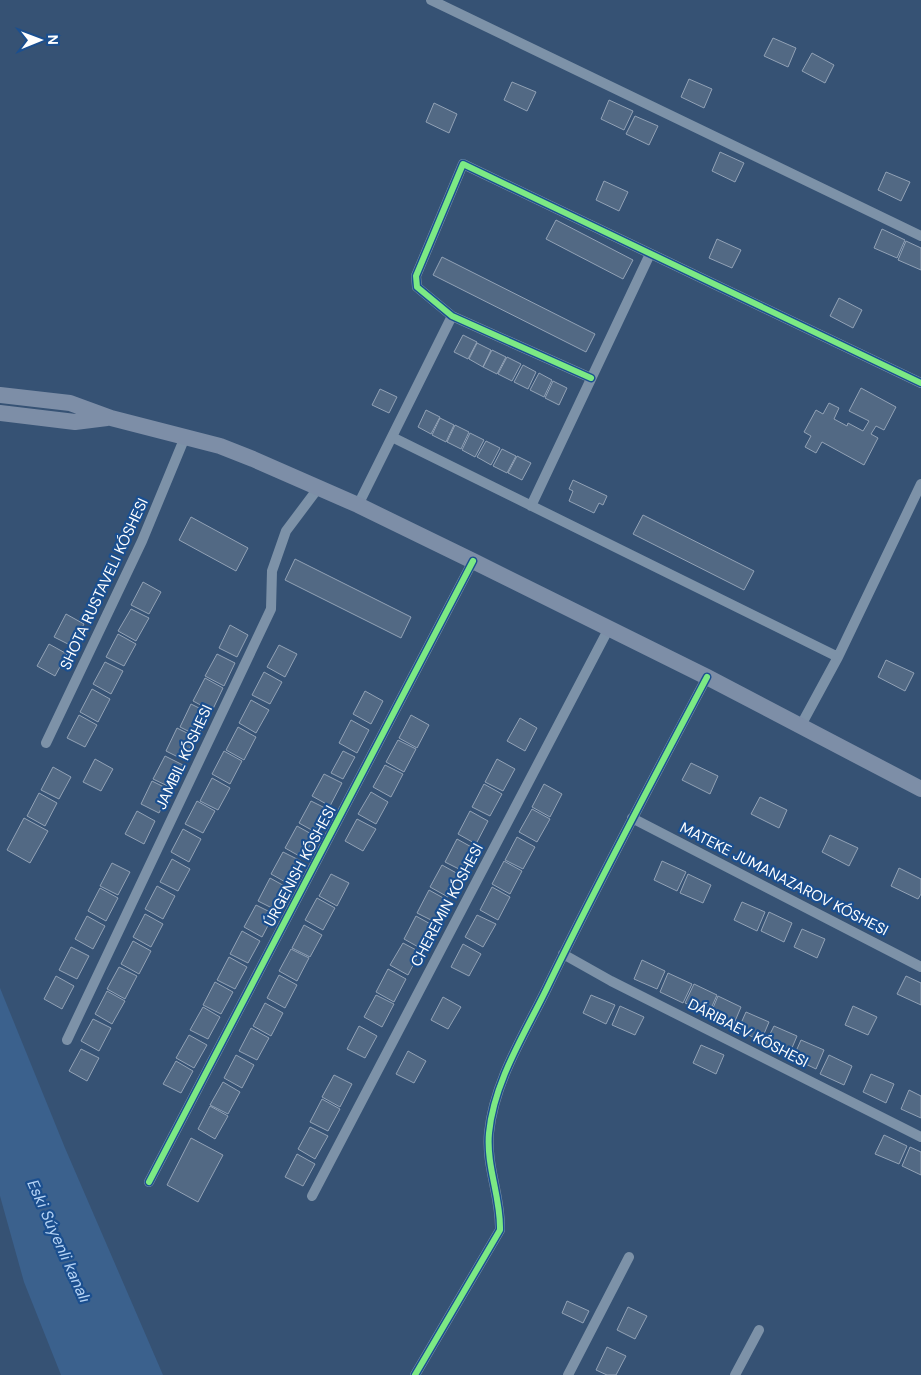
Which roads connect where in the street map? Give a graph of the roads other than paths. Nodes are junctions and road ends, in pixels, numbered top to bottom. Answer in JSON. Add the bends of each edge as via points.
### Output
{"nodes":[{"id":1,"x":431,"y":0,"type":"edge"},
{"id":2,"x":921,"y":236,"type":"edge"},
{"id":3,"x":650,"y":254,"type":"junction"},
{"id":4,"x":452,"y":316,"type":"junction"},
{"id":5,"x":592,"y":378,"type":"junction"},
{"id":6,"x":921,"y":384,"type":"edge"},
{"id":7,"x":0,"y":395,"type":"edge"},
{"id":8,"x":0,"y":413,"type":"edge"},
{"id":9,"x":111,"y":418,"type":"junction"},
{"id":10,"x":185,"y":437,"type":"junction"},
{"id":11,"x":392,"y":437,"type":"junction"},
{"id":12,"x":921,"y":484,"type":"edge"},
{"id":13,"x":319,"y":487,"type":"junction"},
{"id":14,"x":358,"y":505,"type":"junction"},
{"id":15,"x":531,"y":506,"type":"junction"},
{"id":16,"x":473,"y":561,"type":"junction"},
{"id":17,"x":609,"y":628,"type":"junction"},
{"id":18,"x":838,"y":657,"type":"junction"},
{"id":19,"x":707,"y":677,"type":"junction"},
{"id":20,"x":800,"y":726,"type":"junction"},
{"id":21,"x":46,"y":743,"type":"dead end"},
{"id":22,"x":921,"y":789,"type":"edge"},
{"id":23,"x":632,"y":818,"type":"junction"},
{"id":24,"x":563,"y":954,"type":"junction"},
{"id":25,"x":921,"y":967,"type":"edge"},
{"id":26,"x":67,"y":1040,"type":"dead end"},
{"id":27,"x":921,"y":1137,"type":"edge"},
{"id":28,"x":149,"y":1182,"type":"dead end"},
{"id":29,"x":312,"y":1196,"type":"dead end"},
{"id":30,"x":629,"y":1257,"type":"dead end"},
{"id":31,"x":759,"y":1330,"type":"dead end"},
{"id":32,"x":415,"y":1375,"type":"edge"},
{"id":33,"x":568,"y":1375,"type":"edge"},
{"id":34,"x":735,"y":1375,"type":"edge"}],
"edges":[{"from":1,"to":2,"type":"street"},
{"from":3,"to":4,"type":"street","via":[[463,164],[416,276],[418,287]]},
{"from":3,"to":5,"type":"street"},
{"from":3,"to":6,"type":"street"},
{"from":4,"to":5,"type":"street"},
{"from":4,"to":11,"type":"street"},
{"from":5,"to":15,"type":"street"},
{"from":7,"to":9,"type":"main road","via":[[70,403]]},
{"from":8,"to":9,"type":"main road","via":[[75,422]]},
{"from":9,"to":10,"type":"main road"},
{"from":10,"to":13,"type":"main road","via":[[245,456]]},
{"from":10,"to":21,"type":"street","name":"SHOTA RUSTAVELI KÓSHESI","via":[[142,541]]},
{"from":11,"to":14,"type":"street"},
{"from":11,"to":15,"type":"street"},
{"from":12,"to":18,"type":"street"},
{"from":13,"to":14,"type":"main road"},
{"from":13,"to":26,"type":"street","via":[[286,531],[272,571],[271,609]]},
{"from":14,"to":16,"type":"main road"},
{"from":15,"to":18,"type":"street"},
{"from":16,"to":17,"type":"main road"},
{"from":16,"to":28,"type":"street","name":"ÚRGENISH KÓSHESI"},
{"from":17,"to":19,"type":"main road"},
{"from":17,"to":29,"type":"street","name":"CHEREMIN KÓSHESI"},
{"from":18,"to":20,"type":"street"},
{"from":19,"to":20,"type":"main road"},
{"from":19,"to":23,"type":"street"},
{"from":20,"to":22,"type":"main road"},
{"from":23,"to":24,"type":"street"},
{"from":23,"to":25,"type":"street","name":"MATEKE JUMANAZAROV KÓSHESI"},
{"from":24,"to":27,"type":"street","name":"DÁRIBAEV KÓSHESI"},
{"from":24,"to":32,"type":"street","via":[[502,1081],[489,1133],[490,1167],[500,1211],[500,1230]]},
{"from":30,"to":33,"type":"street"},
{"from":31,"to":34,"type":"street"}]}
